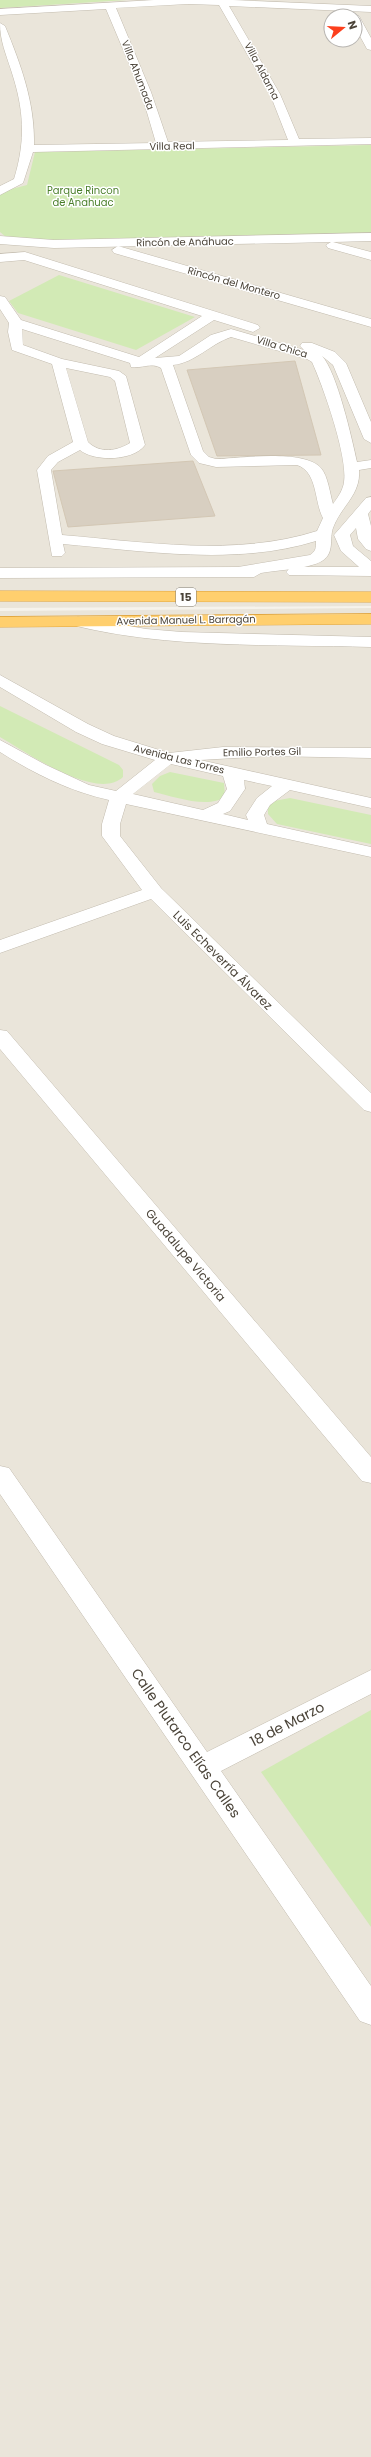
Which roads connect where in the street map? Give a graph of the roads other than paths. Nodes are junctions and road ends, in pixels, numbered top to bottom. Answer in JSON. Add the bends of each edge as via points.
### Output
{"nodes":[{"id":1,"x":222,"y":2,"type":"junction"},
{"id":2,"x":109,"y":4,"type":"junction"},
{"id":3,"x":323,"y":11,"type":"edge"},
{"id":4,"x":0,"y":12,"type":"edge"},
{"id":5,"x":0,"y":26,"type":"edge"},
{"id":6,"x":363,"y":33,"type":"edge"},
{"id":7,"x":371,"y":47,"type":"edge"},
{"id":8,"x":371,"y":141,"type":"edge"},
{"id":9,"x":295,"y":143,"type":"junction"},
{"id":10,"x":163,"y":146,"type":"junction"},
{"id":11,"x":28,"y":149,"type":"junction"},
{"id":12,"x":0,"y":191,"type":"edge"},
{"id":13,"x":371,"y":237,"type":"edge"},
{"id":14,"x":311,"y":239,"type":"junction"},
{"id":15,"x":0,"y":240,"type":"edge"},
{"id":16,"x":97,"y":244,"type":"junction"},
{"id":17,"x":371,"y":256,"type":"edge"},
{"id":18,"x":0,"y":258,"type":"edge"},
{"id":19,"x":0,"y":300,"type":"edge"},
{"id":20,"x":213,"y":315,"type":"junction"},
{"id":21,"x":16,"y":323,"type":"junction"},
{"id":22,"x":371,"y":323,"type":"edge"},
{"id":23,"x":324,"y":357,"type":"junction"},
{"id":24,"x":139,"y":361,"type":"junction"},
{"id":25,"x":58,"y":362,"type":"junction"},
{"id":26,"x":160,"y":362,"type":"junction"},
{"id":27,"x":121,"y":380,"type":"junction"},
{"id":28,"x":371,"y":439,"type":"edge"},
{"id":29,"x":80,"y":444,"type":"junction"},
{"id":30,"x":371,"y":464,"type":"edge"},
{"id":31,"x":350,"y":467,"type":"junction"},
{"id":32,"x":371,"y":502,"type":"edge"},
{"id":33,"x":361,"y":514,"type":"junction"},
{"id":34,"x":330,"y":516,"type":"junction"},
{"id":35,"x":323,"y":534,"type":"junction"},
{"id":36,"x":371,"y":546,"type":"edge"},
{"id":37,"x":371,"y":570,"type":"edge"},
{"id":38,"x":238,"y":572,"type":"junction"},
{"id":39,"x":0,"y":573,"type":"edge"},
{"id":40,"x":0,"y":596,"type":"edge"},
{"id":41,"x":371,"y":597,"type":"edge"},
{"id":42,"x":371,"y":618,"type":"edge"},
{"id":43,"x":0,"y":622,"type":"edge"},
{"id":44,"x":78,"y":622,"type":"junction"},
{"id":45,"x":371,"y":642,"type":"edge"},
{"id":46,"x":0,"y":680,"type":"edge"},
{"id":47,"x":0,"y":745,"type":"edge"},
{"id":48,"x":371,"y":753,"type":"edge"},
{"id":49,"x":168,"y":758,"type":"junction"},
{"id":50,"x":230,"y":772,"type":"junction"},
{"id":51,"x":286,"y":785,"type":"junction"},
{"id":52,"x":119,"y":797,"type":"junction"},
{"id":53,"x":371,"y":803,"type":"edge"},
{"id":54,"x":209,"y":814,"type":"junction"},
{"id":55,"x":259,"y":826,"type":"junction"},
{"id":56,"x":371,"y":852,"type":"edge"},
{"id":57,"x":154,"y":892,"type":"junction"},
{"id":58,"x":0,"y":947,"type":"edge"},
{"id":59,"x":0,"y":1036,"type":"edge"},
{"id":60,"x":371,"y":1105,"type":"edge"},
{"id":61,"x":0,"y":1474,"type":"edge"},
{"id":62,"x":371,"y":1474,"type":"edge"},
{"id":63,"x":371,"y":1681,"type":"edge"},
{"id":64,"x":203,"y":1767,"type":"junction"},
{"id":65,"x":371,"y":2011,"type":"edge"}],
"edges":[{"from":1,"to":2,"type":"street"},
{"from":1,"to":3,"type":"street"},
{"from":1,"to":9,"type":"street","name":"Villa Aldama","via":[[275,94]]},
{"from":2,"to":4,"type":"street"},
{"from":2,"to":10,"type":"street","name":"Villa Ahumada","via":[[146,92]]},
{"from":5,"to":11,"type":"street","via":[[15,62],[27,103]]},
{"from":6,"to":7,"type":"street"},
{"from":8,"to":9,"type":"street","name":"Villa Real"},
{"from":9,"to":10,"type":"street","name":"Villa Real"},
{"from":10,"to":11,"type":"street","name":"Villa Real"},
{"from":11,"to":12,"type":"street","via":[[19,181]]},
{"from":13,"to":14,"type":"street","name":"Rincón de Anáhuac"},
{"from":14,"to":16,"type":"street","name":"Rincón de Anáhuac"},
{"from":14,"to":17,"type":"street"},
{"from":15,"to":16,"type":"street","name":"Rincón de Anáhuac","via":[[23,243]]},
{"from":16,"to":22,"type":"street","name":"Rincón del Montero"},
{"from":18,"to":20,"type":"street","name":"Villa Chica","via":[[25,256]]},
{"from":19,"to":21,"type":"street"},
{"from":20,"to":23,"type":"street","name":"Villa Chica"},
{"from":20,"to":24,"type":"street"},
{"from":21,"to":24,"type":"street","name":"Villa Chica"},
{"from":21,"to":25,"type":"street","via":[[14,332],[18,347]]},
{"from":23,"to":26,"type":"street","name":"Villa Chica","via":[[231,333],[216,338],[182,360]]},
{"from":23,"to":28,"type":"street","via":[[339,363]]},
{"from":23,"to":31,"type":"street","name":"Villa Chica"},
{"from":24,"to":26,"type":"street","name":"Villa Chica"},
{"from":24,"to":27,"type":"street"},
{"from":25,"to":27,"type":"street","via":[[108,372]]},
{"from":25,"to":29,"type":"street"},
{"from":26,"to":34,"type":"street","via":[[167,366],[196,452],[204,460],[216,463],[298,461],[308,464],[316,471]]},
{"from":27,"to":29,"type":"street","via":[[138,445],[125,452],[94,455]]},
{"from":29,"to":35,"type":"street","via":[[53,459],[44,470],[56,546],[240,548],[276,546],[312,539]]},
{"from":30,"to":31,"type":"street"},
{"from":31,"to":34,"type":"street","name":"Villa Chica","via":[[352,481],[340,504]]},
{"from":32,"to":33,"type":"street"},
{"from":33,"to":36,"type":"street","via":[[366,540]]},
{"from":33,"to":37,"type":"street","via":[[342,535],[342,542]]},
{"from":34,"to":35,"type":"street","name":"Villa Chica"},
{"from":35,"to":38,"type":"street","name":"Villa Chica","via":[[322,556]]},
{"from":37,"to":38,"type":"street"},
{"from":38,"to":39,"type":"street"},
{"from":40,"to":41,"type":"highway","name":"Avenida Manuel L. Barragán","number":"15"},
{"from":42,"to":44,"type":"highway","name":"Avenida Manuel L. Barragán","number":"15"},
{"from":43,"to":44,"type":"highway","name":"Avenida Manuel L. Barragán","number":"15"},
{"from":44,"to":45,"type":"street","via":[[146,634],[175,636]]},
{"from":46,"to":49,"type":"street","name":"Avenida Las Torres","via":[[82,728],[108,740]]},
{"from":47,"to":52,"type":"street","via":[[61,780],[84,789]]},
{"from":48,"to":49,"type":"street","name":"Emilio Portes Gil","via":[[223,752]]},
{"from":49,"to":50,"type":"street","name":"Avenida Las Torres"},
{"from":49,"to":52,"type":"street"},
{"from":50,"to":51,"type":"street","name":"Avenida Las Torres"},
{"from":50,"to":54,"type":"street","via":[[235,780],[236,789],[224,807]]},
{"from":51,"to":53,"type":"street","name":"Avenida Las Torres"},
{"from":51,"to":55,"type":"street","via":[[258,807],[255,815]]},
{"from":52,"to":54,"type":"street"},
{"from":52,"to":57,"type":"street","name":"Luis Echeverría Álvarez","via":[[111,824],[111,836]]},
{"from":54,"to":55,"type":"street"},
{"from":55,"to":56,"type":"street"},
{"from":57,"to":58,"type":"street"},
{"from":57,"to":60,"type":"street","name":"Luis Echeverría Álvarez"},
{"from":59,"to":62,"type":"street","name":"Guadalupe Victoria"},
{"from":61,"to":64,"type":"street","name":"Calle Plutarco Elías Calles"},
{"from":63,"to":64,"type":"street","name":"18 de Marzo"},
{"from":64,"to":65,"type":"street","name":"Calle Plutarco Elías Calles"}]}
